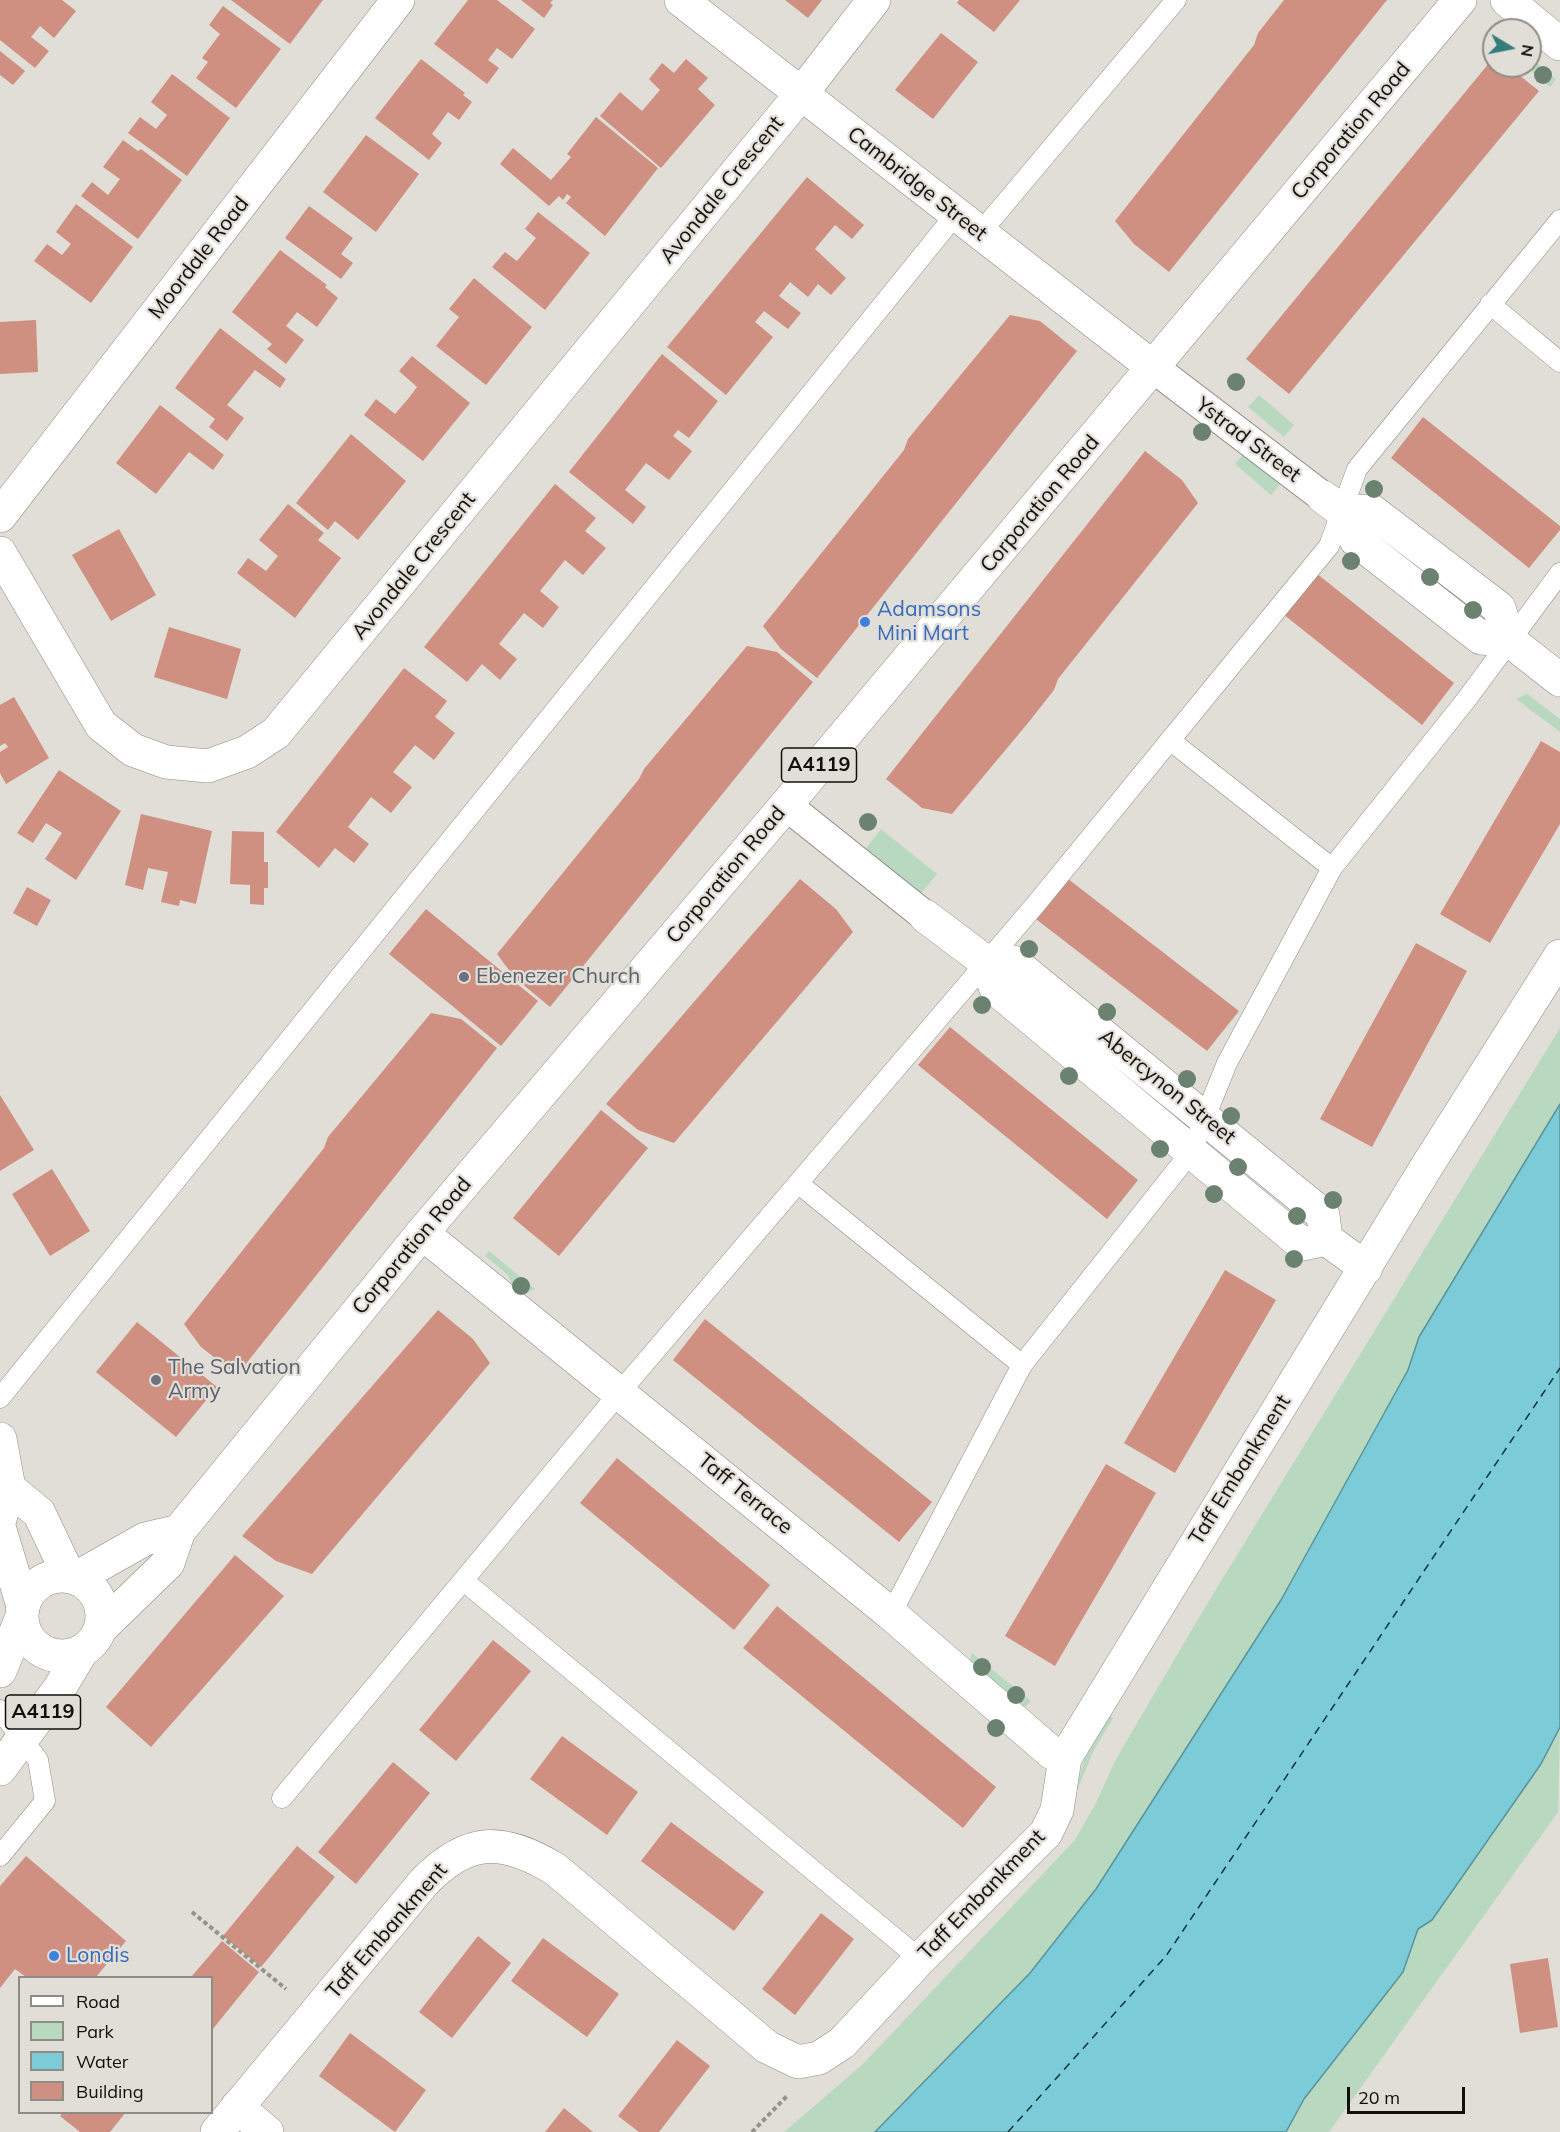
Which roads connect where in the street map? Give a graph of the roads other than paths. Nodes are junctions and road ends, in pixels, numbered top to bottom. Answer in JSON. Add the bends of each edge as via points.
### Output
{"nodes":[{"id":1,"x":398,"y":0,"type":"edge"},
{"id":2,"x":681,"y":0,"type":"edge"},
{"id":3,"x":874,"y":0,"type":"edge"},
{"id":4,"x":1176,"y":0,"type":"edge"},
{"id":5,"x":1460,"y":0,"type":"edge"},
{"id":6,"x":1507,"y":0,"type":"edge"},
{"id":7,"x":1560,"y":44,"type":"edge"},
{"id":8,"x":801,"y":94,"type":"junction"},
{"id":9,"x":1560,"y":220,"type":"edge"},
{"id":10,"x":968,"y":224,"type":"junction"},
{"id":11,"x":1490,"y":304,"type":"junction"},
{"id":12,"x":1560,"y":362,"type":"edge"},
{"id":13,"x":1154,"y":368,"type":"junction"},
{"id":14,"x":1333,"y":505,"type":"junction"},
{"id":15,"x":0,"y":516,"type":"edge"},
{"id":16,"x":0,"y":553,"type":"edge"},
{"id":17,"x":1560,"y":573,"type":"edge"},
{"id":18,"x":1509,"y":640,"type":"junction"},
{"id":19,"x":1560,"y":680,"type":"edge"},
{"id":20,"x":1171,"y":741,"type":"junction"},
{"id":21,"x":786,"y":805,"type":"junction"},
{"id":22,"x":1332,"y":868,"type":"junction"},
{"id":23,"x":925,"y":916,"type":"joint"},
{"id":24,"x":1560,"y":956,"type":"edge"},
{"id":25,"x":986,"y":962,"type":"junction"},
{"id":26,"x":1205,"y":1118,"type":"junction"},
{"id":27,"x":1191,"y":1152,"type":"junction"},
{"id":28,"x":799,"y":1184,"type":"junction"},
{"id":29,"x":422,"y":1233,"type":"junction"},
{"id":30,"x":1326,"y":1239,"type":"junction"},
{"id":31,"x":1365,"y":1268,"type":"junction"},
{"id":32,"x":1022,"y":1365,"type":"junction"},
{"id":33,"x":620,"y":1392,"type":"junction"},
{"id":34,"x":0,"y":1398,"type":"edge"},
{"id":35,"x":0,"y":1439,"type":"edge"},
{"id":36,"x":9,"y":1488,"type":"junction"},
{"id":37,"x":0,"y":1519,"type":"edge"},
{"id":38,"x":0,"y":1530,"type":"edge"},
{"id":39,"x":179,"y":1531,"type":"junction"},
{"id":40,"x":72,"y":1577,"type":"junction"},
{"id":41,"x":464,"y":1581,"type":"junction"},
{"id":42,"x":22,"y":1612,"type":"junction"},
{"id":43,"x":891,"y":1614,"type":"junction"},
{"id":44,"x":91,"y":1640,"type":"junction"},
{"id":45,"x":0,"y":1671,"type":"edge"},
{"id":46,"x":0,"y":1710,"type":"edge"},
{"id":47,"x":22,"y":1741,"type":"junction"},
{"id":48,"x":1065,"y":1758,"type":"junction"},
{"id":49,"x":0,"y":1769,"type":"edge"},
{"id":50,"x":282,"y":1798,"type":"dead end"},
{"id":51,"x":0,"y":1856,"type":"edge"},
{"id":52,"x":920,"y":1959,"type":"junction"},
{"id":53,"x":227,"y":2119,"type":"edge"},
{"id":54,"x":267,"y":2132,"type":"edge"}],
"edges":[{"from":1,"to":15,"type":"street","name":"Moordale Road"},
{"from":2,"to":8,"type":"street","name":"Cambridge Street"},
{"from":3,"to":8,"type":"street","name":"Avondale Crescent"},
{"from":4,"to":10,"type":"lane"},
{"from":5,"to":13,"type":"street","name":"Corporation Road","number":"A4119"},
{"from":6,"to":7,"type":"street"},
{"from":8,"to":10,"type":"street","name":"Cambridge Street"},
{"from":8,"to":16,"type":"street","name":"Avondale Crescent","via":[[276,733],[247,752],[208,766],[166,762],[133,750],[101,725]]},
{"from":9,"to":11,"type":"lane"},
{"from":10,"to":13,"type":"street","name":"Cambridge Street"},
{"from":10,"to":34,"type":"lane"},
{"from":11,"to":12,"type":"lane"},
{"from":11,"to":14,"type":"lane","via":[[1357,469]]},
{"from":13,"to":14,"type":"street","name":"Ystrad Street"},
{"from":13,"to":21,"type":"street","name":"Corporation Road","number":"A4119"},
{"from":14,"to":18,"type":"street","via":[[1372,511],[1490,601],[1499,608]]},
{"from":14,"to":20,"type":"lane","via":[[1329,546]]},
{"from":17,"to":18,"type":"lane"},
{"from":18,"to":19,"type":"street"},
{"from":18,"to":22,"type":"lane"},
{"from":20,"to":22,"type":"lane"},
{"from":20,"to":25,"type":"lane"},
{"from":21,"to":23,"type":"street"},
{"from":21,"to":29,"type":"street","name":"Corporation Road","number":"A4119"},
{"from":22,"to":26,"type":"lane","via":[[1227,1063]]},
{"from":23,"to":25,"type":"street"},
{"from":24,"to":31,"type":"street","name":"Taff Embankment"},
{"from":25,"to":26,"type":"street","name":"Abercynon Street","via":[[1013,962]]},
{"from":25,"to":27,"type":"street","name":"Abercynon Street","via":[[996,989]]},
{"from":25,"to":28,"type":"lane"},
{"from":26,"to":27,"type":"lane"},
{"from":26,"to":30,"type":"street","name":"Abercynon Street","via":[[1323,1215]]},
{"from":27,"to":30,"type":"street","name":"Abercynon Street","via":[[1302,1244]]},
{"from":27,"to":32,"type":"lane"},
{"from":28,"to":32,"type":"lane"},
{"from":28,"to":33,"type":"lane"},
{"from":29,"to":33,"type":"street","name":"Taff Terrace"},
{"from":29,"to":39,"type":"street","name":"Corporation Road","number":"A4119"},
{"from":30,"to":31,"type":"street"},
{"from":31,"to":48,"type":"street","name":"Taff Embankment"},
{"from":32,"to":43,"type":"lane"},
{"from":33,"to":41,"type":"lane"},
{"from":33,"to":43,"type":"street","name":"Taff Terrace"},
{"from":35,"to":36,"type":"street"},
{"from":36,"to":37,"type":"street"},
{"from":36,"to":40,"type":"street","via":[[39,1513]]},
{"from":38,"to":42,"type":"street"},
{"from":39,"to":40,"type":"street","via":[[145,1539]]},
{"from":39,"to":44,"type":"street","name":"Corporation Road","number":"A4119","via":[[168,1563]]},
{"from":40,"to":42,"type":"street","via":[[50,1578],[38,1584],[28,1594]]},
{"from":40,"to":44,"type":"street","via":[[87,1584],[98,1599],[102,1617]]},
{"from":41,"to":50,"type":"lane"},
{"from":41,"to":52,"type":"lane"},
{"from":42,"to":44,"type":"street","via":[[28,1638],[42,1652],[69,1656]]},
{"from":42,"to":45,"type":"street","number":"A4119"},
{"from":43,"to":48,"type":"street","name":"Taff Terrace","via":[[1052,1754]]},
{"from":44,"to":47,"type":"street","number":"A4119"},
{"from":46,"to":47,"type":"lane"},
{"from":47,"to":49,"type":"street","number":"A4119"},
{"from":47,"to":51,"type":"lane","via":[[38,1760],[45,1802]]},
{"from":48,"to":52,"type":"street","name":"Taff Embankment","via":[[1057,1810],[1046,1833]]},
{"from":52,"to":53,"type":"street","name":"Taff Embankment","via":[[842,2043],[819,2058],[798,2062],[767,2047],[555,1869],[531,1854],[502,1846],[468,1849],[444,1861],[424,1882]]},
{"from":53,"to":54,"type":"street"}]}
